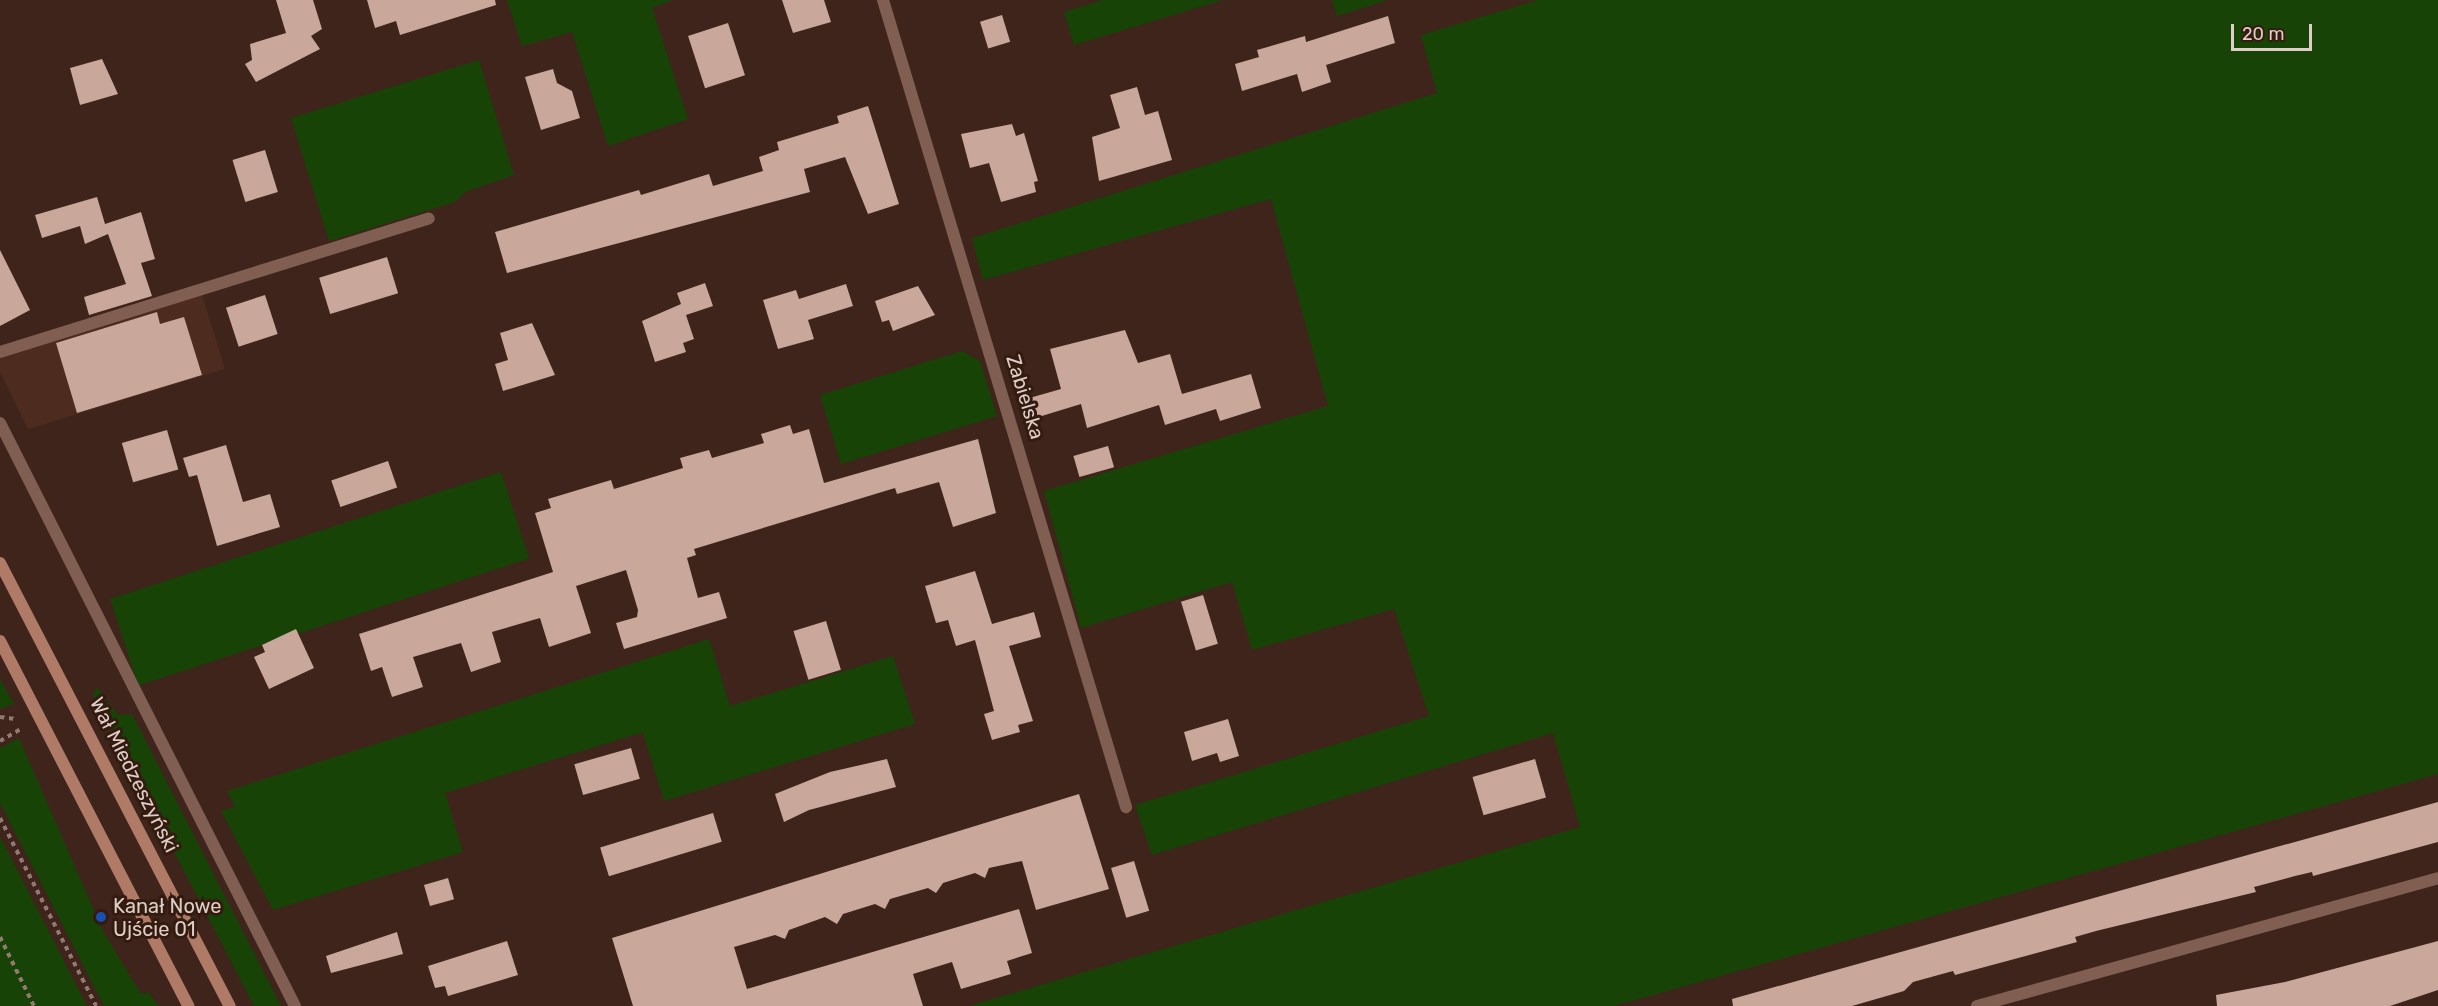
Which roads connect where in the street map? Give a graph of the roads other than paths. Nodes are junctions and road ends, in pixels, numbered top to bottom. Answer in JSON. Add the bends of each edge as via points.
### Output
{"nodes":[{"id":1,"x":883,"y":0,"type":"edge"},
{"id":2,"x":429,"y":218,"type":"dead end"},
{"id":3,"x":0,"y":352,"type":"edge"},
{"id":4,"x":0,"y":423,"type":"edge"},
{"id":5,"x":0,"y":563,"type":"edge"},
{"id":6,"x":0,"y":641,"type":"edge"},
{"id":7,"x":1126,"y":807,"type":"dead end"},
{"id":8,"x":2438,"y":878,"type":"edge"},
{"id":9,"x":188,"y":1006,"type":"edge"},
{"id":10,"x":230,"y":1006,"type":"edge"},
{"id":11,"x":295,"y":1006,"type":"edge"},
{"id":12,"x":1977,"y":1006,"type":"edge"}],
"edges":[{"from":1,"to":7,"type":"street","name":"Zabielska"},
{"from":2,"to":3,"type":"street"},
{"from":4,"to":11,"type":"street"},
{"from":5,"to":10,"type":"main road","name":"Wał Miedzeszyński"},
{"from":6,"to":9,"type":"main road"},
{"from":8,"to":12,"type":"street"}]}
